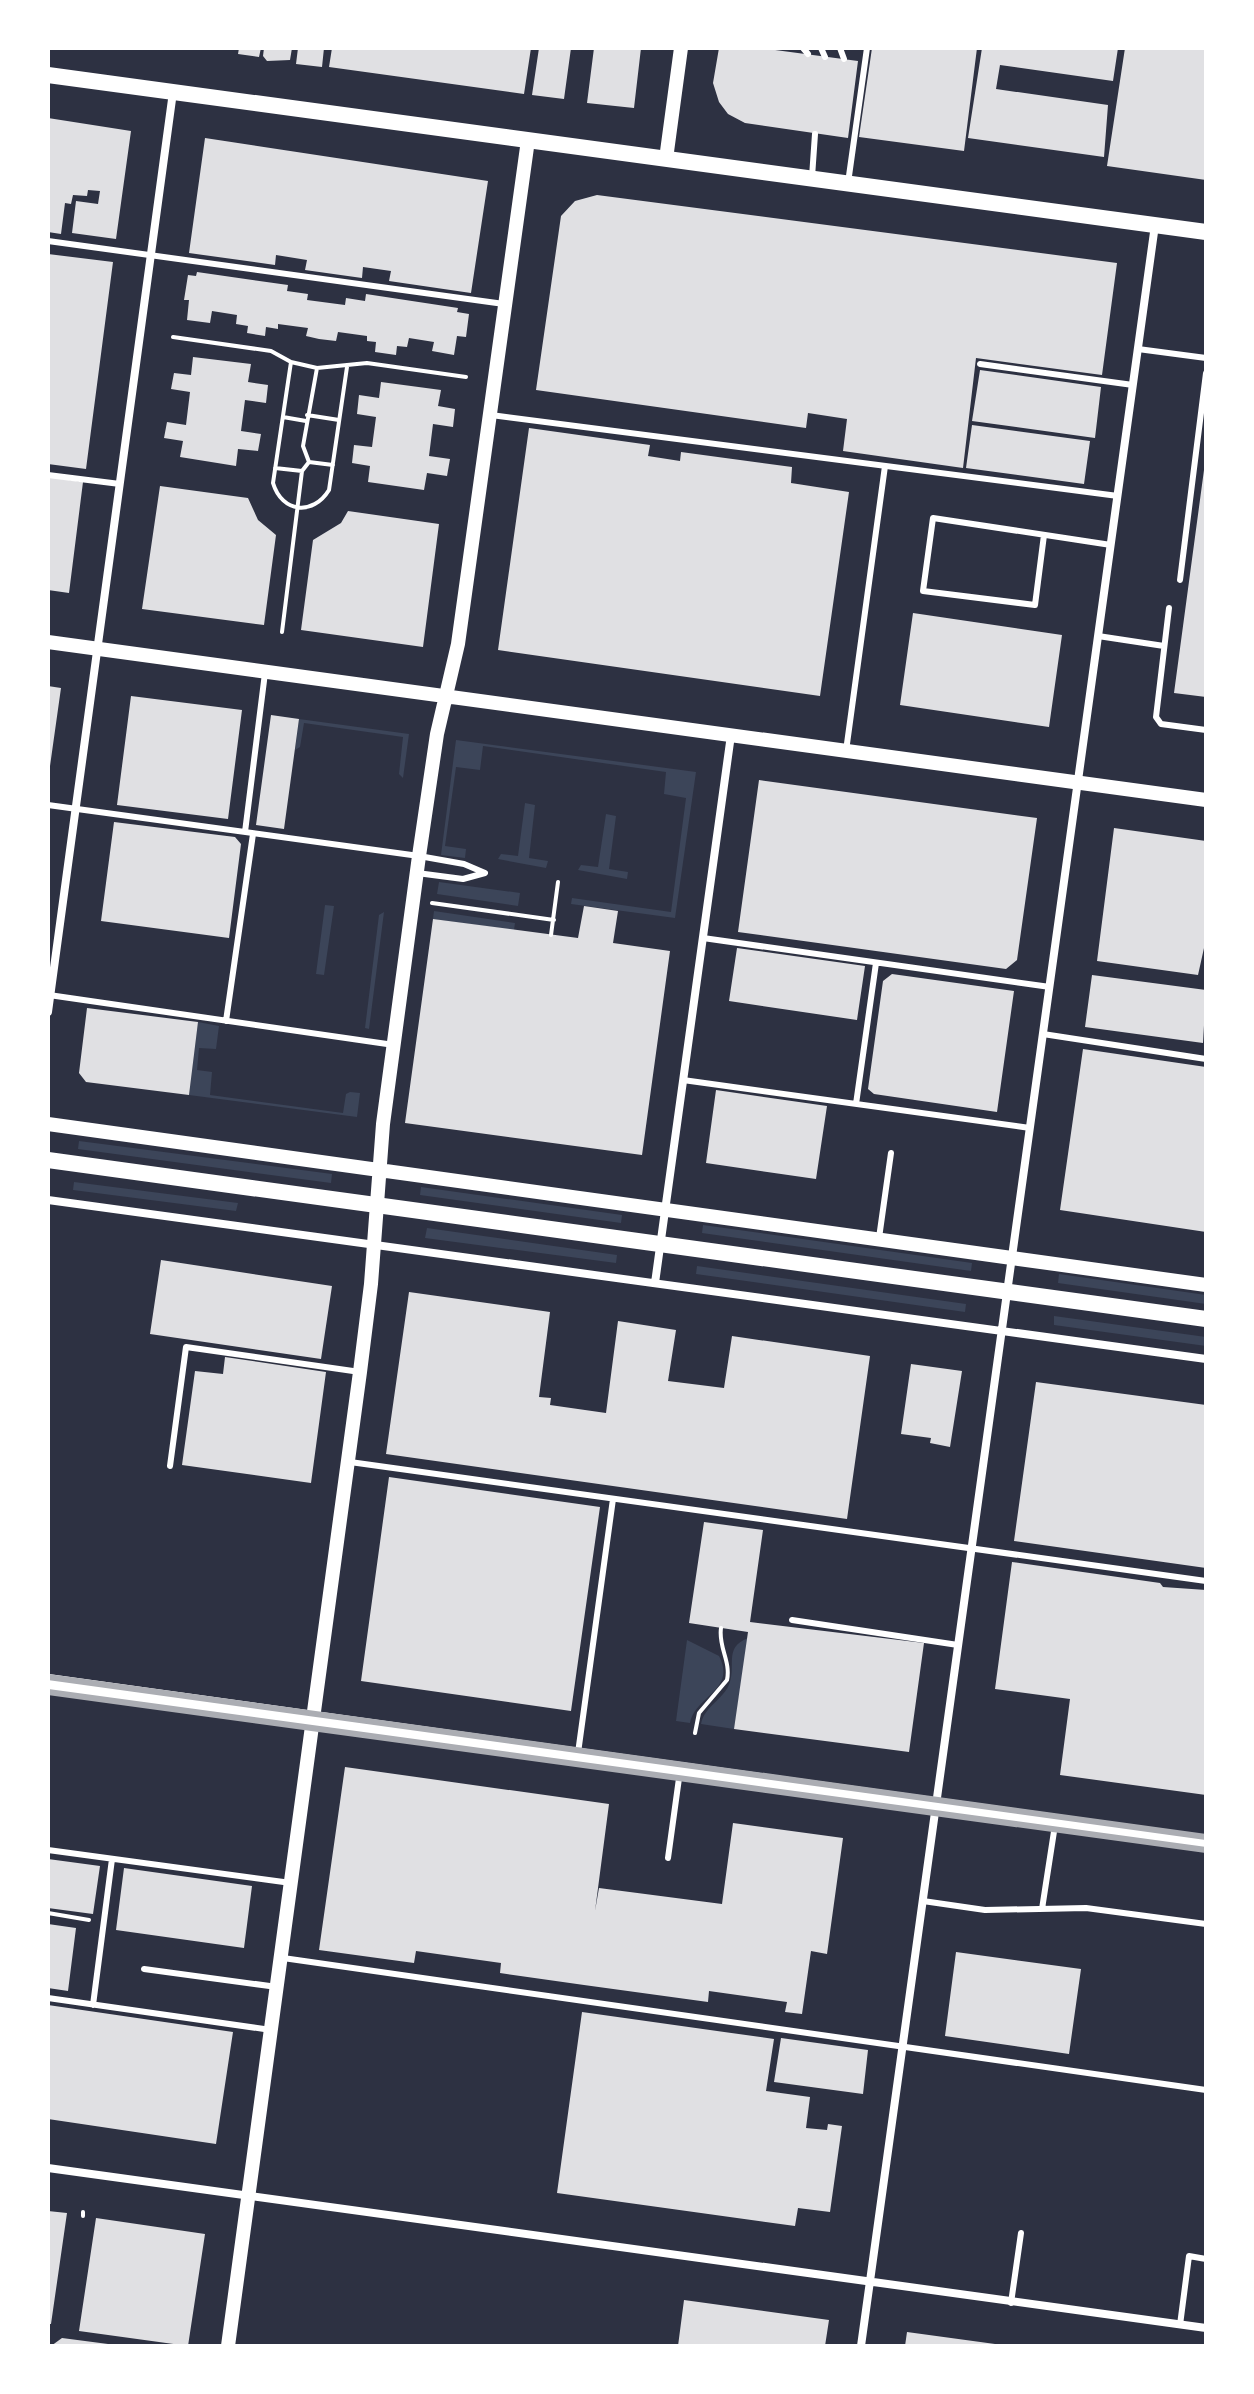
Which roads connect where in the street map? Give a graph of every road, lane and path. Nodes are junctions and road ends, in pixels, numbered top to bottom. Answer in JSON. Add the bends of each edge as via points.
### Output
{"nodes":[{"id":1,"x":681,"y":48,"type":"edge"},
{"id":2,"x":821,"y":48,"type":"edge"},
{"id":3,"x":840,"y":48,"type":"edge"},
{"id":4,"x":867,"y":48,"type":"edge"},
{"id":5,"x":825,"y":57,"type":"dead end"},
{"id":6,"x":844,"y":59,"type":"dead end"},
{"id":7,"x":48,"y":75,"type":"edge"},
{"id":8,"x":173,"y":92,"type":"junction"},
{"id":9,"x":818,"y":135,"type":"dead end"},
{"id":10,"x":528,"y":140,"type":"junction"},
{"id":11,"x":666,"y":159,"type":"junction"},
{"id":12,"x":812,"y":178,"type":"junction"},
{"id":13,"x":848,"y":183,"type":"junction"},
{"id":14,"x":1155,"y":225,"type":"junction"},
{"id":15,"x":1206,"y":232,"type":"edge"},
{"id":16,"x":48,"y":241,"type":"edge"},
{"id":17,"x":151,"y":255,"type":"junction"},
{"id":18,"x":505,"y":304,"type":"junction"},
{"id":19,"x":173,"y":337,"type":"dead end"},
{"id":20,"x":1138,"y":349,"type":"junction"},
{"id":21,"x":1206,"y":358,"type":"edge"},
{"id":22,"x":291,"y":362,"type":"junction"},
{"id":23,"x":980,"y":364,"type":"dead end"},
{"id":24,"x":347,"y":367,"type":"junction"},
{"id":25,"x":317,"y":368,"type":"junction"},
{"id":26,"x":1206,"y":373,"type":"edge"},
{"id":27,"x":466,"y":377,"type":"dead end"},
{"id":28,"x":1133,"y":385,"type":"junction"},
{"id":29,"x":490,"y":415,"type":"junction"},
{"id":30,"x":283,"y":417,"type":"junction"},
{"id":31,"x":307,"y":418,"type":"junction"},
{"id":32,"x":339,"y":420,"type":"junction"},
{"id":33,"x":309,"y":462,"type":"junction"},
{"id":34,"x":333,"y":465,"type":"junction"},
{"id":35,"x":885,"y":466,"type":"junction"},
{"id":36,"x":275,"y":468,"type":"junction"},
{"id":37,"x":302,"y":471,"type":"junction"},
{"id":38,"x":48,"y":475,"type":"edge"},
{"id":39,"x":120,"y":484,"type":"junction"},
{"id":40,"x":1118,"y":496,"type":"junction"},
{"id":41,"x":300,"y":509,"type":"junction"},
{"id":42,"x":1044,"y":535,"type":"junction"},
{"id":43,"x":1111,"y":545,"type":"junction"},
{"id":44,"x":1180,"y":580,"type":"dead end"},
{"id":45,"x":1169,"y":608,"type":"dead end"},
{"id":46,"x":282,"y":632,"type":"dead end"},
{"id":47,"x":1098,"y":636,"type":"junction"},
{"id":48,"x":48,"y":642,"type":"edge"},
{"id":49,"x":1164,"y":646,"type":"junction"},
{"id":50,"x":98,"y":649,"type":"junction"},
{"id":51,"x":265,"y":672,"type":"junction"},
{"id":52,"x":446,"y":696,"type":"junction"},
{"id":53,"x":1206,"y":730,"type":"edge"},
{"id":54,"x":731,"y":735,"type":"junction"},
{"id":55,"x":846,"y":751,"type":"junction"},
{"id":56,"x":1078,"y":783,"type":"junction"},
{"id":57,"x":1206,"y":800,"type":"edge"},
{"id":58,"x":48,"y":805,"type":"edge"},
{"id":59,"x":75,"y":808,"type":"junction"},
{"id":60,"x":249,"y":833,"type":"junction"},
{"id":61,"x":419,"y":856,"type":"junction"},
{"id":62,"x":417,"y":873,"type":"junction"},
{"id":63,"x":558,"y":882,"type":"dead end"},
{"id":64,"x":435,"y":903,"type":"dead end"},
{"id":65,"x":554,"y":920,"type":"junction"},
{"id":66,"x":551,"y":935,"type":"dead end"},
{"id":67,"x":703,"y":938,"type":"junction"},
{"id":68,"x":876,"y":963,"type":"junction"},
{"id":69,"x":1050,"y":987,"type":"junction"},
{"id":70,"x":49,"y":996,"type":"edge"},
{"id":71,"x":48,"y":1012,"type":"edge"},
{"id":72,"x":226,"y":1021,"type":"junction"},
{"id":73,"x":1043,"y":1034,"type":"junction"},
{"id":74,"x":394,"y":1045,"type":"junction"},
{"id":75,"x":1206,"y":1059,"type":"edge"},
{"id":76,"x":683,"y":1080,"type":"junction"},
{"id":77,"x":856,"y":1104,"type":"junction"},
{"id":78,"x":48,"y":1124,"type":"edge"},
{"id":79,"x":1030,"y":1128,"type":"junction"},
{"id":80,"x":891,"y":1153,"type":"dead end"},
{"id":81,"x":48,"y":1160,"type":"edge"},
{"id":82,"x":379,"y":1167,"type":"junction"},
{"id":83,"x":48,"y":1200,"type":"edge"},
{"id":84,"x":376,"y":1204,"type":"junction"},
{"id":85,"x":666,"y":1207,"type":"junction"},
{"id":86,"x":879,"y":1238,"type":"junction"},
{"id":87,"x":661,"y":1243,"type":"junction"},
{"id":88,"x":374,"y":1245,"type":"junction"},
{"id":89,"x":1012,"y":1256,"type":"junction"},
{"id":90,"x":655,"y":1283,"type":"junction"},
{"id":91,"x":1206,"y":1285,"type":"edge"},
{"id":92,"x":1007,"y":1291,"type":"junction"},
{"id":93,"x":1206,"y":1319,"type":"edge"},
{"id":94,"x":1002,"y":1331,"type":"junction"},
{"id":95,"x":1206,"y":1359,"type":"edge"},
{"id":96,"x":360,"y":1372,"type":"junction"},
{"id":97,"x":348,"y":1462,"type":"junction"},
{"id":98,"x":170,"y":1466,"type":"dead end"},
{"id":99,"x":613,"y":1499,"type":"junction"},
{"id":100,"x":972,"y":1548,"type":"junction"},
{"id":101,"x":1206,"y":1581,"type":"edge"},
{"id":102,"x":792,"y":1620,"type":"dead end"},
{"id":103,"x":721,"y":1628,"type":"dead end"},
{"id":104,"x":958,"y":1645,"type":"junction"},
{"id":105,"x":48,"y":1682,"type":"edge"},
{"id":106,"x":313,"y":1718,"type":"junction"},
{"id":107,"x":695,"y":1733,"type":"dead end"},
{"id":108,"x":577,"y":1756,"type":"junction"},
{"id":109,"x":681,"y":1770,"type":"junction"},
{"id":110,"x":936,"y":1805,"type":"junction"},
{"id":111,"x":1055,"y":1822,"type":"junction"},
{"id":112,"x":1206,"y":1843,"type":"edge"},
{"id":113,"x":48,"y":1850,"type":"edge"},
{"id":114,"x":668,"y":1858,"type":"dead end"},
{"id":115,"x":112,"y":1859,"type":"junction"},
{"id":116,"x":291,"y":1883,"type":"junction"},
{"id":117,"x":923,"y":1901,"type":"junction"},
{"id":118,"x":1042,"y":1909,"type":"junction"},
{"id":119,"x":48,"y":1913,"type":"edge"},
{"id":120,"x":104,"y":1922,"type":"junction"},
{"id":121,"x":1206,"y":1924,"type":"edge"},
{"id":122,"x":281,"y":1957,"type":"junction"},
{"id":123,"x":144,"y":1969,"type":"dead end"},
{"id":124,"x":277,"y":1987,"type":"junction"},
{"id":125,"x":48,"y":1998,"type":"edge"},
{"id":126,"x":93,"y":2005,"type":"junction"},
{"id":127,"x":271,"y":2030,"type":"junction"},
{"id":128,"x":903,"y":2047,"type":"junction"},
{"id":129,"x":1206,"y":2090,"type":"edge"},
{"id":130,"x":48,"y":2168,"type":"edge"},
{"id":131,"x":249,"y":2197,"type":"junction"},
{"id":132,"x":1021,"y":2233,"type":"dead end"},
{"id":133,"x":1206,"y":2259,"type":"edge"},
{"id":134,"x":870,"y":2284,"type":"junction"},
{"id":135,"x":1011,"y":2303,"type":"junction"},
{"id":136,"x":1180,"y":2325,"type":"junction"},
{"id":137,"x":1206,"y":2328,"type":"edge"},
{"id":138,"x":228,"y":2346,"type":"edge"},
{"id":139,"x":861,"y":2346,"type":"edge"}],
"edges":[{"from":1,"to":11,"type":"street"},
{"from":2,"to":5,"type":"lane"},
{"from":3,"to":6,"type":"lane"},
{"from":4,"to":13,"type":"lane"},
{"from":7,"to":8,"type":"main road"},
{"from":8,"to":10,"type":"main road"},
{"from":8,"to":17,"type":"street"},
{"from":9,"to":12,"type":"lane"},
{"from":10,"to":11,"type":"main road"},
{"from":10,"to":18,"type":"street"},
{"from":11,"to":12,"type":"main road"},
{"from":12,"to":13,"type":"main road"},
{"from":13,"to":14,"type":"main road"},
{"from":14,"to":15,"type":"main road"},
{"from":14,"to":20,"type":"street"},
{"from":16,"to":17,"type":"lane"},
{"from":17,"to":18,"type":"lane"},
{"from":17,"to":39,"type":"street"},
{"from":18,"to":29,"type":"street"},
{"from":19,"to":22,"type":"path","via":[[271,351]]},
{"from":20,"to":21,"type":"lane"},
{"from":20,"to":28,"type":"street"},
{"from":22,"to":25,"type":"path"},
{"from":22,"to":30,"type":"path"},
{"from":23,"to":28,"type":"lane"},
{"from":24,"to":25,"type":"path"},
{"from":24,"to":27,"type":"path","via":[[367,363]]},
{"from":24,"to":32,"type":"path"},
{"from":25,"to":31,"type":"path"},
{"from":26,"to":44,"type":"lane"},
{"from":28,"to":40,"type":"street"},
{"from":29,"to":35,"type":"lane"},
{"from":29,"to":52,"type":"street"},
{"from":30,"to":31,"type":"path"},
{"from":30,"to":36,"type":"path"},
{"from":31,"to":32,"type":"path"},
{"from":31,"to":33,"type":"path","via":[[303,446]]},
{"from":32,"to":34,"type":"path"},
{"from":33,"to":34,"type":"path"},
{"from":33,"to":37,"type":"path"},
{"from":34,"to":41,"type":"path","via":[[321,503]]},
{"from":35,"to":40,"type":"lane"},
{"from":35,"to":55,"type":"lane"},
{"from":36,"to":37,"type":"path"},
{"from":36,"to":41,"type":"path","via":[[277,496]]},
{"from":37,"to":41,"type":"path"},
{"from":38,"to":39,"type":"lane"},
{"from":39,"to":50,"type":"street"},
{"from":40,"to":43,"type":"street"},
{"from":41,"to":46,"type":"path"},
{"from":42,"to":42,"type":"lane","via":[[933,518],[923,591],[1035,605]]},
{"from":42,"to":43,"type":"lane"},
{"from":43,"to":47,"type":"street"},
{"from":45,"to":49,"type":"lane"},
{"from":47,"to":49,"type":"lane"},
{"from":47,"to":56,"type":"street"},
{"from":48,"to":50,"type":"street"},
{"from":49,"to":53,"type":"lane","via":[[1156,717],[1161,724]]},
{"from":50,"to":51,"type":"street"},
{"from":50,"to":59,"type":"street"},
{"from":51,"to":52,"type":"street"},
{"from":51,"to":60,"type":"lane"},
{"from":52,"to":54,"type":"street"},
{"from":52,"to":61,"type":"street"},
{"from":54,"to":55,"type":"street"},
{"from":54,"to":67,"type":"street"},
{"from":55,"to":56,"type":"street"},
{"from":56,"to":57,"type":"street"},
{"from":56,"to":69,"type":"street"},
{"from":58,"to":59,"type":"lane"},
{"from":59,"to":60,"type":"lane"},
{"from":59,"to":70,"type":"street"},
{"from":60,"to":61,"type":"lane"},
{"from":60,"to":72,"type":"lane"},
{"from":61,"to":62,"type":"street"},
{"from":61,"to":62,"type":"lane","via":[[485,873],[463,879]]},
{"from":62,"to":74,"type":"street"},
{"from":63,"to":65,"type":"path"},
{"from":64,"to":65,"type":"path"},
{"from":65,"to":66,"type":"path"},
{"from":67,"to":68,"type":"lane"},
{"from":67,"to":76,"type":"street"},
{"from":68,"to":69,"type":"lane"},
{"from":68,"to":77,"type":"lane"},
{"from":69,"to":73,"type":"street"},
{"from":70,"to":71,"type":"street"},
{"from":70,"to":72,"type":"lane"},
{"from":72,"to":74,"type":"lane"},
{"from":73,"to":75,"type":"lane"},
{"from":73,"to":79,"type":"street"},
{"from":74,"to":82,"type":"street"},
{"from":76,"to":77,"type":"lane"},
{"from":76,"to":85,"type":"street"},
{"from":77,"to":79,"type":"lane"},
{"from":78,"to":82,"type":"street"},
{"from":79,"to":89,"type":"street"},
{"from":80,"to":86,"type":"lane"},
{"from":81,"to":84,"type":"main road"},
{"from":82,"to":84,"type":"street"},
{"from":82,"to":85,"type":"street"},
{"from":83,"to":88,"type":"street"},
{"from":84,"to":87,"type":"main road"},
{"from":84,"to":88,"type":"street"},
{"from":85,"to":86,"type":"street"},
{"from":85,"to":87,"type":"street"},
{"from":86,"to":89,"type":"street"},
{"from":87,"to":90,"type":"street"},
{"from":87,"to":92,"type":"main road"},
{"from":88,"to":90,"type":"street"},
{"from":88,"to":96,"type":"street"},
{"from":89,"to":91,"type":"street"},
{"from":89,"to":92,"type":"street"},
{"from":90,"to":94,"type":"street"},
{"from":92,"to":93,"type":"main road"},
{"from":92,"to":94,"type":"street"},
{"from":94,"to":95,"type":"street"},
{"from":94,"to":100,"type":"street"},
{"from":96,"to":97,"type":"street"},
{"from":96,"to":98,"type":"lane","via":[[186,1347]]},
{"from":97,"to":99,"type":"lane"},
{"from":97,"to":106,"type":"street"},
{"from":99,"to":100,"type":"lane"},
{"from":99,"to":108,"type":"lane"},
{"from":100,"to":101,"type":"lane"},
{"from":100,"to":104,"type":"street"},
{"from":102,"to":104,"type":"lane"},
{"from":103,"to":107,"type":"path","via":[[727,1680],[699,1713]]},
{"from":104,"to":110,"type":"street"},
{"from":105,"to":106,"type":"main road"},
{"from":106,"to":108,"type":"main road"},
{"from":106,"to":116,"type":"street"},
{"from":108,"to":109,"type":"main road"},
{"from":109,"to":110,"type":"main road"},
{"from":109,"to":114,"type":"lane"},
{"from":110,"to":111,"type":"main road"},
{"from":110,"to":117,"type":"street"},
{"from":111,"to":112,"type":"main road"},
{"from":111,"to":118,"type":"lane"},
{"from":113,"to":115,"type":"lane"},
{"from":115,"to":116,"type":"lane"},
{"from":115,"to":120,"type":"lane"},
{"from":116,"to":122,"type":"street"},
{"from":117,"to":118,"type":"lane","via":[[985,1910]]},
{"from":117,"to":128,"type":"street"},
{"from":118,"to":121,"type":"lane","via":[[1086,1908]]},
{"from":119,"to":120,"type":"path"},
{"from":120,"to":126,"type":"lane"},
{"from":122,"to":124,"type":"street"},
{"from":122,"to":128,"type":"lane"},
{"from":123,"to":124,"type":"lane"},
{"from":124,"to":127,"type":"street"},
{"from":125,"to":126,"type":"lane"},
{"from":126,"to":127,"type":"lane"},
{"from":127,"to":131,"type":"street"},
{"from":128,"to":129,"type":"lane"},
{"from":128,"to":134,"type":"street"},
{"from":130,"to":131,"type":"street"},
{"from":131,"to":134,"type":"street"},
{"from":131,"to":138,"type":"street"},
{"from":132,"to":135,"type":"lane"},
{"from":133,"to":136,"type":"lane","via":[[1189,2256]]},
{"from":134,"to":135,"type":"street"},
{"from":134,"to":139,"type":"street"},
{"from":135,"to":136,"type":"street"},
{"from":136,"to":137,"type":"street"}]}
